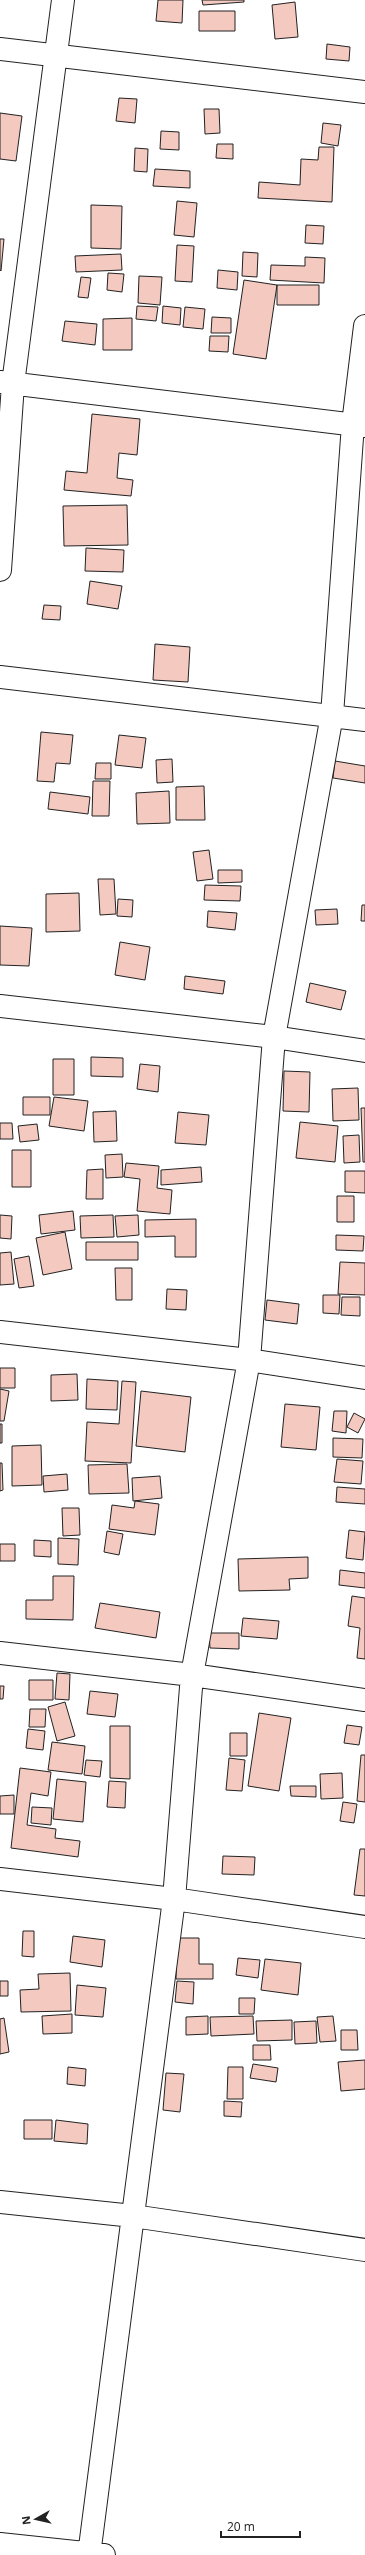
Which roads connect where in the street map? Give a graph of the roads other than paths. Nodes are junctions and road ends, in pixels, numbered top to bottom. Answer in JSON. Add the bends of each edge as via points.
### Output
{"nodes":[{"id":1,"x":62,"y":0,"type":"edge"},
{"id":2,"x":0,"y":49,"type":"edge"},
{"id":3,"x":54,"y":57,"type":"junction"},
{"id":4,"x":365,"y":92,"type":"edge"},
{"id":5,"x":365,"y":326,"type":"edge"},
{"id":6,"x":6,"y":383,"type":"edge"},
{"id":7,"x":359,"y":425,"type":"edge"},
{"id":8,"x":0,"y":570,"type":"edge"},
{"id":9,"x":0,"y":677,"type":"edge"},
{"id":10,"x":332,"y":715,"type":"junction"},
{"id":11,"x":365,"y":720,"type":"edge"},
{"id":12,"x":0,"y":1006,"type":"edge"},
{"id":13,"x":274,"y":1037,"type":"junction"},
{"id":14,"x":365,"y":1051,"type":"edge"},
{"id":15,"x":0,"y":1332,"type":"edge"},
{"id":16,"x":249,"y":1360,"type":"junction"},
{"id":17,"x":365,"y":1378,"type":"edge"},
{"id":18,"x":0,"y":1653,"type":"edge"},
{"id":19,"x":192,"y":1675,"type":"junction"},
{"id":20,"x":365,"y":1700,"type":"edge"},
{"id":21,"x":0,"y":1879,"type":"edge"},
{"id":22,"x":174,"y":1899,"type":"junction"},
{"id":23,"x":365,"y":1927,"type":"edge"},
{"id":24,"x":0,"y":2202,"type":"edge"},
{"id":25,"x":133,"y":2216,"type":"junction"},
{"id":26,"x":365,"y":2250,"type":"edge"},
{"id":27,"x":0,"y":2544,"type":"edge"},
{"id":28,"x":95,"y":2554,"type":"edge"}],
"edges":[{"from":1,"to":3,"type":"street"},
{"from":2,"to":3,"type":"street"},
{"from":3,"to":4,"type":"street"},
{"from":3,"to":6,"type":"street"},
{"from":5,"to":7,"type":"street"},
{"from":6,"to":7,"type":"street"},
{"from":6,"to":8,"type":"street"},
{"from":7,"to":10,"type":"street"},
{"from":9,"to":10,"type":"street"},
{"from":10,"to":11,"type":"street"},
{"from":10,"to":13,"type":"street"},
{"from":12,"to":13,"type":"street"},
{"from":13,"to":14,"type":"street"},
{"from":13,"to":16,"type":"street"},
{"from":15,"to":16,"type":"street"},
{"from":16,"to":17,"type":"street"},
{"from":16,"to":19,"type":"street"},
{"from":18,"to":19,"type":"street"},
{"from":19,"to":20,"type":"street"},
{"from":19,"to":22,"type":"street"},
{"from":21,"to":22,"type":"street"},
{"from":22,"to":23,"type":"street"},
{"from":22,"to":25,"type":"street"},
{"from":24,"to":25,"type":"street"},
{"from":25,"to":26,"type":"street"},
{"from":25,"to":28,"type":"street"},
{"from":27,"to":28,"type":"street"}]}
